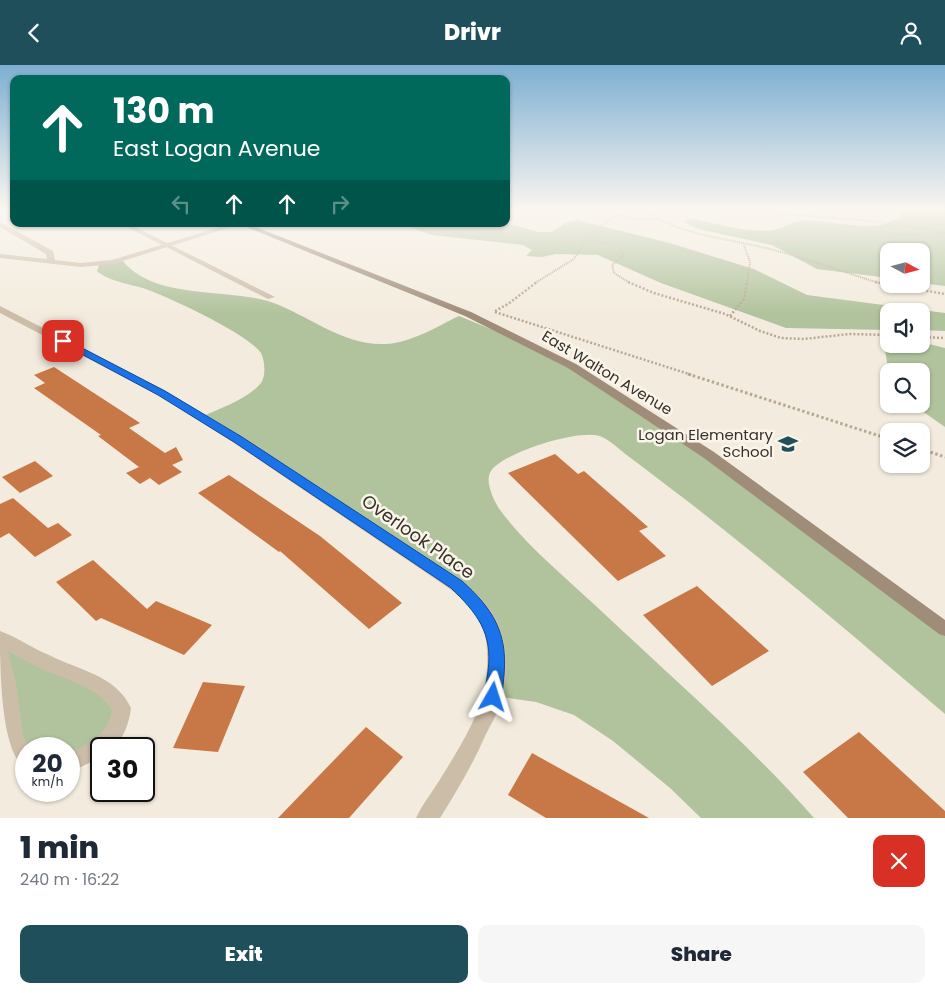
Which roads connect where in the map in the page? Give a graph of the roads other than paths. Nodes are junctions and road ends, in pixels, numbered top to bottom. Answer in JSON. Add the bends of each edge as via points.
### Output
{"nodes":[{"id":1,"x":35,"y":244,"type":"edge"},
{"id":2,"x":293,"y":244,"type":"edge"},
{"id":3,"x":170,"y":245,"type":"joint"},
{"id":4,"x":0,"y":256,"type":"edge"},
{"id":5,"x":28,"y":260,"type":"junction"},
{"id":6,"x":52,"y":263,"type":"junction"},
{"id":7,"x":0,"y":264,"type":"edge"},
{"id":8,"x":271,"y":297,"type":"dead end"},
{"id":9,"x":0,"y":309,"type":"edge"},
{"id":10,"x":945,"y":629,"type":"edge"},
{"id":11,"x":0,"y":637,"type":"edge"},
{"id":12,"x":0,"y":653,"type":"edge"},
{"id":13,"x":15,"y":742,"type":"edge"},
{"id":14,"x":80,"y":759,"type":"edge"},
{"id":15,"x":427,"y":818,"type":"edge"}],
"edges":[{"from":1,"to":6,"type":"street","via":[[50,253]]},
{"from":2,"to":10,"type":"main road","name":"East Walton Avenue","via":[[468,313],[549,353],[709,455]]},
{"from":3,"to":6,"type":"street","via":[[113,262]]},
{"from":3,"to":8,"type":"lane"},
{"from":4,"to":5,"type":"street"},
{"from":5,"to":6,"type":"street"},
{"from":5,"to":7,"type":"street"},
{"from":9,"to":15,"type":"street","name":"Overlook Place","via":[[112,366],[238,440],[456,585],[475,602],[489,621],[495,640],[497,665],[493,697],[449,786]]},
{"from":11,"to":14,"type":"street","via":[[58,668],[98,683],[114,694],[122,708],[119,725],[108,739]]},
{"from":12,"to":13,"type":"street"}]}
